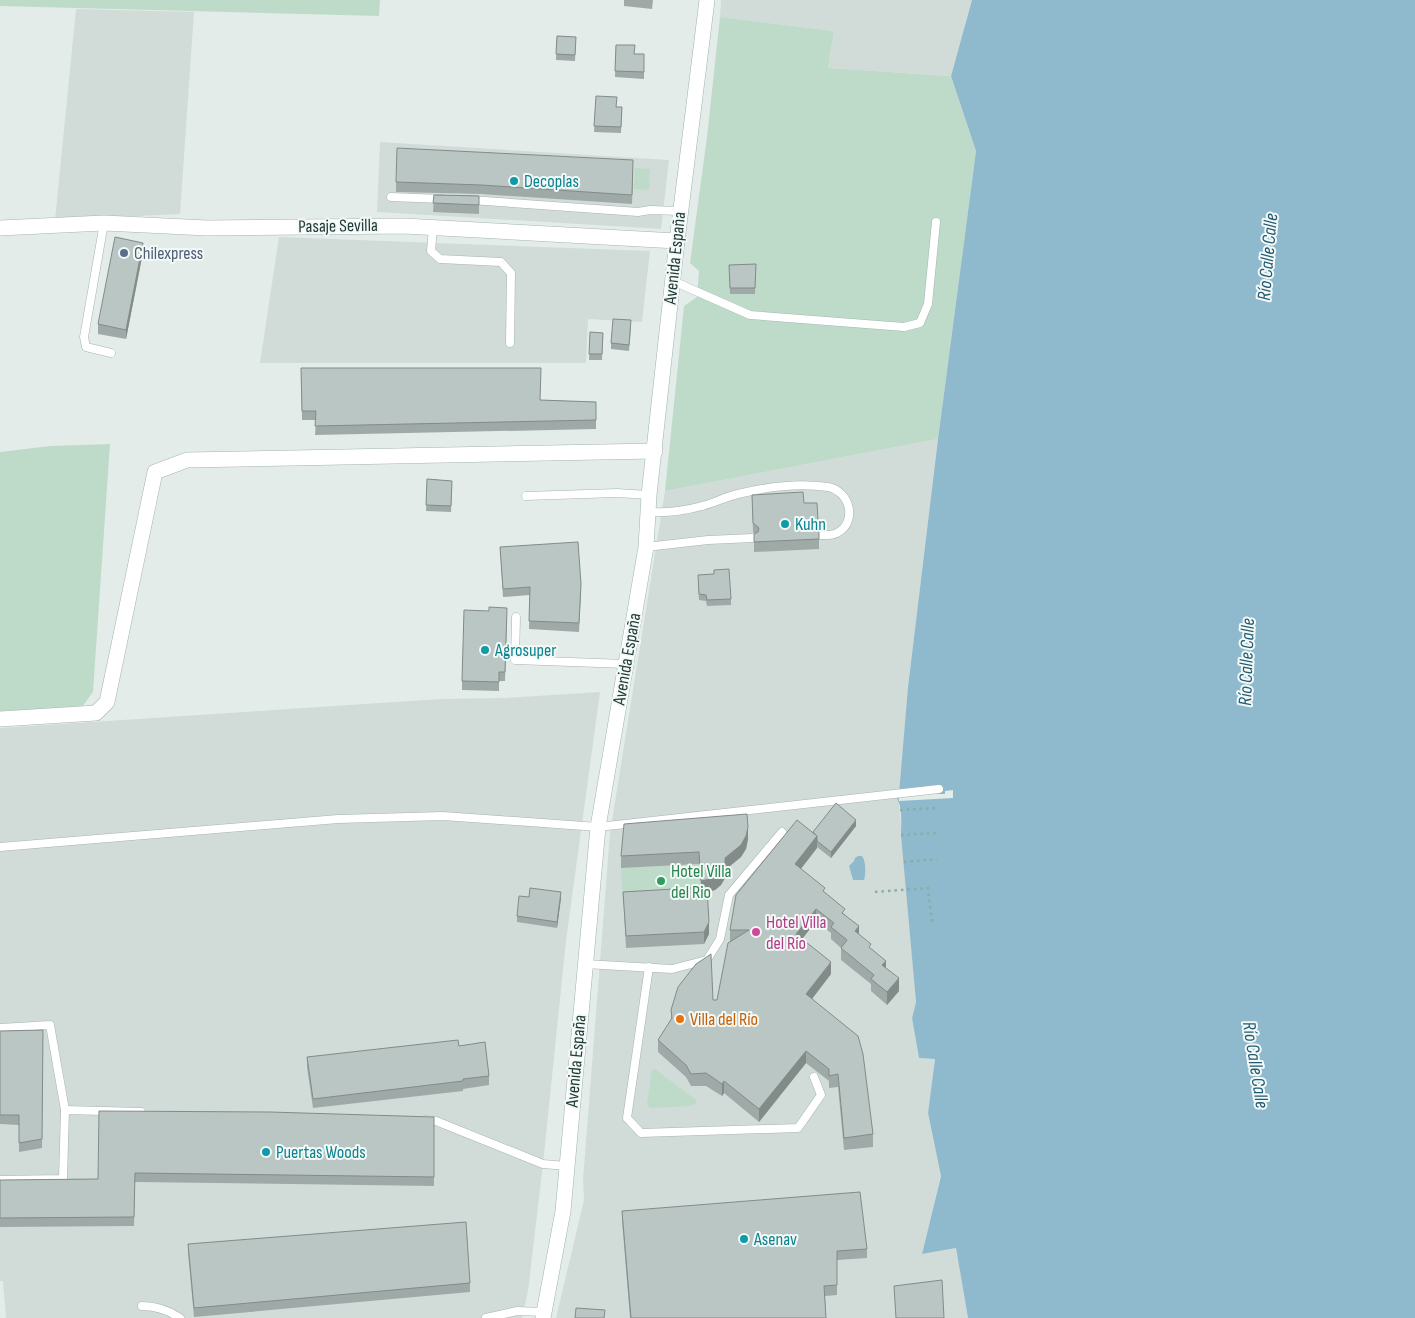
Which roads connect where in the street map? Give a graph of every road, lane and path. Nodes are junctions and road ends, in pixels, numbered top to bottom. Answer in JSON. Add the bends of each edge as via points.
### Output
{"nodes":[{"id":1,"x":707,"y":0,"type":"edge"},
{"id":2,"x":391,"y":197,"type":"dead end"},
{"id":3,"x":451,"y":199,"type":"edge"},
{"id":4,"x":461,"y":199,"type":"edge"},
{"id":5,"x":680,"y":211,"type":"junction"},
{"id":6,"x":936,"y":222,"type":"dead end"},
{"id":7,"x":104,"y":223,"type":"junction"},
{"id":8,"x":0,"y":228,"type":"edge"},
{"id":9,"x":433,"y":228,"type":"junction"},
{"id":10,"x":677,"y":241,"type":"junction"},
{"id":11,"x":673,"y":281,"type":"junction"},
{"id":12,"x":510,"y":343,"type":"dead end"},
{"id":13,"x":111,"y":352,"type":"dead end"},
{"id":14,"x":654,"y":451,"type":"junction"},
{"id":15,"x":649,"y":495,"type":"junction"},
{"id":16,"x":526,"y":496,"type":"dead end"},
{"id":17,"x":649,"y":512,"type":"junction"},
{"id":18,"x":818,"y":535,"type":"edge"},
{"id":19,"x":754,"y":538,"type":"edge"},
{"id":20,"x":646,"y":547,"type":"junction"},
{"id":21,"x":516,"y":617,"type":"dead end"},
{"id":22,"x":626,"y":664,"type":"junction"},
{"id":23,"x":0,"y":719,"type":"edge"},
{"id":24,"x":939,"y":789,"type":"dead end"},
{"id":25,"x":937,"y":808,"type":"dead end"},
{"id":26,"x":900,"y":810,"type":"dead end"},
{"id":27,"x":598,"y":827,"type":"junction"},
{"id":28,"x":782,"y":832,"type":"dead end"},
{"id":29,"x":936,"y":832,"type":"dead end"},
{"id":30,"x":901,"y":835,"type":"dead end"},
{"id":31,"x":0,"y":848,"type":"edge"},
{"id":32,"x":937,"y":859,"type":"dead end"},
{"id":33,"x":904,"y":862,"type":"dead end"},
{"id":34,"x":875,"y":892,"type":"dead end"},
{"id":35,"x":932,"y":923,"type":"dead end"},
{"id":36,"x":585,"y":964,"type":"junction"},
{"id":37,"x":649,"y":967,"type":"junction"},
{"id":38,"x":0,"y":1028,"type":"edge"},
{"id":39,"x":814,"y":1077,"type":"dead end"},
{"id":40,"x":65,"y":1110,"type":"junction"},
{"id":41,"x":153,"y":1112,"type":"edge"},
{"id":42,"x":417,"y":1120,"type":"edge"},
{"id":43,"x":566,"y":1166,"type":"junction"},
{"id":44,"x":0,"y":1180,"type":"edge"},
{"id":45,"x":142,"y":1306,"type":"dead end"},
{"id":46,"x":544,"y":1315,"type":"edge"},
{"id":47,"x":180,"y":1318,"type":"edge"},
{"id":48,"x":486,"y":1318,"type":"edge"}],
"edges":[{"from":1,"to":5,"type":"street","name":"Avenida España"},
{"from":2,"to":3,"type":"lane"},
{"from":4,"to":5,"type":"lane","via":[[638,212]]},
{"from":5,"to":10,"type":"street","name":"Avenida España"},
{"from":6,"to":11,"type":"lane","via":[[928,304],[920,323],[904,327],[750,315]]},
{"from":7,"to":8,"type":"street","name":"Pasaje Sevilla"},
{"from":7,"to":9,"type":"street","name":"Pasaje Sevilla","via":[[207,228]]},
{"from":7,"to":13,"type":"lane","via":[[84,337],[86,347]]},
{"from":9,"to":10,"type":"street","name":"Pasaje Sevilla"},
{"from":9,"to":12,"type":"lane","via":[[431,250],[440,259],[501,262],[511,273]]},
{"from":10,"to":11,"type":"street","name":"Avenida España"},
{"from":11,"to":14,"type":"street","name":"Avenida España"},
{"from":14,"to":15,"type":"street","name":"Avenida España"},
{"from":14,"to":23,"type":"street","via":[[187,460],[155,472],[107,702],[96,713]]},
{"from":15,"to":16,"type":"lane"},
{"from":15,"to":17,"type":"street","name":"Avenida España"},
{"from":17,"to":18,"type":"lane","via":[[690,509],[737,494],[772,488],[829,487],[847,500],[850,515],[837,533]]},
{"from":17,"to":20,"type":"street","name":"Avenida España"},
{"from":19,"to":20,"type":"lane"},
{"from":20,"to":22,"type":"street","name":"Avenida España"},
{"from":21,"to":22,"type":"lane","via":[[515,660]]},
{"from":22,"to":27,"type":"street","name":"Avenida España"},
{"from":24,"to":27,"type":"lane"},
{"from":25,"to":26,"type":"path"},
{"from":27,"to":31,"type":"lane","via":[[443,816],[338,819]]},
{"from":27,"to":36,"type":"street","name":"Avenida España"},
{"from":28,"to":37,"type":"lane","via":[[729,895],[720,939],[707,960],[672,969]]},
{"from":29,"to":30,"type":"path"},
{"from":32,"to":33,"type":"path"},
{"from":34,"to":35,"type":"path","via":[[928,888]]},
{"from":36,"to":37,"type":"lane"},
{"from":36,"to":43,"type":"street","name":"Avenida España"},
{"from":37,"to":39,"type":"lane","via":[[627,1118],[641,1133],[798,1128],[821,1095]]},
{"from":38,"to":40,"type":"lane","via":[[50,1026]]},
{"from":40,"to":41,"type":"lane"},
{"from":40,"to":44,"type":"lane","via":[[63,1179]]},
{"from":42,"to":43,"type":"lane","via":[[436,1121],[543,1164]]},
{"from":43,"to":46,"type":"street","name":"Avenida España","via":[[563,1212]]},
{"from":45,"to":47,"type":"lane","via":[[170,1311]]},
{"from":46,"to":48,"type":"lane","via":[[517,1311]]}]}
